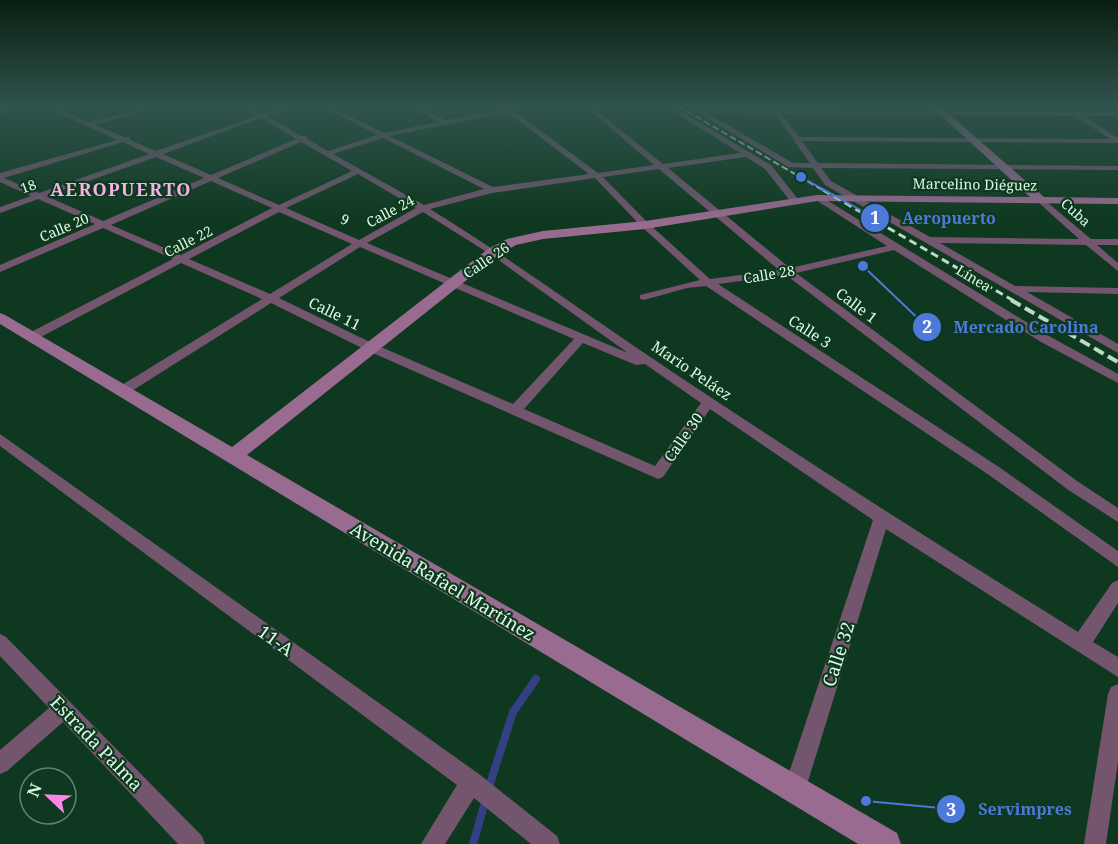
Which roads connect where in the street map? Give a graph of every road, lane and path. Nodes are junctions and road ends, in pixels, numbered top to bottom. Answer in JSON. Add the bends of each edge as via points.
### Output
{"nodes":[{"id":1,"x":106,"y":145,"type":"edge"},
{"id":2,"x":141,"y":145,"type":"edge"},
{"id":3,"x":178,"y":145,"type":"edge"},
{"id":4,"x":287,"y":145,"type":"edge"},
{"id":5,"x":316,"y":145,"type":"edge"},
{"id":6,"x":352,"y":145,"type":"edge"},
{"id":7,"x":406,"y":145,"type":"edge"},
{"id":8,"x":557,"y":145,"type":"edge"},
{"id":9,"x":636,"y":145,"type":"edge"},
{"id":10,"x":731,"y":145,"type":"edge"},
{"id":11,"x":758,"y":145,"type":"edge"},
{"id":12,"x":801,"y":145,"type":"edge"},
{"id":13,"x":979,"y":145,"type":"edge"},
{"id":14,"x":157,"y":153,"type":"junction"},
{"id":15,"x":328,"y":153,"type":"junction"},
{"id":16,"x":746,"y":155,"type":"junction"},
{"id":17,"x":815,"y":165,"type":"junction"},
{"id":18,"x":1005,"y":167,"type":"junction"},
{"id":19,"x":663,"y":168,"type":"junction"},
{"id":20,"x":1118,"y":168,"type":"edge"},
{"id":21,"x":358,"y":171,"type":"junction"},
{"id":22,"x":597,"y":176,"type":"junction"},
{"id":23,"x":0,"y":177,"type":"edge"},
{"id":24,"x":214,"y":178,"type":"junction"},
{"id":25,"x":492,"y":189,"type":"junction"},
{"id":26,"x":830,"y":190,"type":"junction"},
{"id":27,"x":37,"y":197,"type":"junction"},
{"id":28,"x":852,"y":197,"type":"junction"},
{"id":29,"x":817,"y":198,"type":"junction"},
{"id":30,"x":794,"y":200,"type":"junction"},
{"id":31,"x":1041,"y":200,"type":"junction"},
{"id":32,"x":1118,"y":201,"type":"edge"},
{"id":33,"x":281,"y":207,"type":"junction"},
{"id":34,"x":423,"y":208,"type":"junction"},
{"id":35,"x":0,"y":210,"type":"edge"},
{"id":36,"x":720,"y":213,"type":"junction"},
{"id":37,"x":103,"y":225,"type":"junction"},
{"id":38,"x":645,"y":225,"type":"junction"},
{"id":39,"x":929,"y":240,"type":"junction"},
{"id":40,"x":1089,"y":242,"type":"junction"},
{"id":41,"x":1118,"y":242,"type":"edge"},
{"id":42,"x":360,"y":243,"type":"junction"},
{"id":43,"x":894,"y":247,"type":"junction"},
{"id":44,"x":494,"y":252,"type":"junction"},
{"id":45,"x":180,"y":260,"type":"junction"},
{"id":46,"x":1118,"y":268,"type":"edge"},
{"id":47,"x":0,"y":269,"type":"edge"},
{"id":48,"x":788,"y":272,"type":"junction"},
{"id":49,"x":710,"y":283,"type":"junction"},
{"id":50,"x":451,"y":284,"type":"junction"},
{"id":51,"x":1013,"y":289,"type":"junction"},
{"id":52,"x":1118,"y":291,"type":"edge"},
{"id":53,"x":644,"y":297,"type":"dead end"},
{"id":54,"x":272,"y":299,"type":"junction"},
{"id":55,"x":0,"y":318,"type":"edge"},
{"id":56,"x":31,"y":337,"type":"junction"},
{"id":57,"x":581,"y":338,"type":"junction"},
{"id":58,"x":370,"y":347,"type":"junction"},
{"id":59,"x":1118,"y":349,"type":"edge"},
{"id":60,"x":664,"y":372,"type":"junction"},
{"id":61,"x":1118,"y":379,"type":"edge"},
{"id":62,"x":122,"y":391,"type":"junction"},
{"id":63,"x":709,"y":401,"type":"junction"},
{"id":64,"x":515,"y":410,"type":"junction"},
{"id":65,"x":0,"y":439,"type":"edge"},
{"id":66,"x":233,"y":456,"type":"junction"},
{"id":67,"x":658,"y":473,"type":"joint"},
{"id":68,"x":1118,"y":516,"type":"edge"},
{"id":69,"x":882,"y":518,"type":"junction"},
{"id":70,"x":1118,"y":560,"type":"edge"},
{"id":71,"x":1118,"y":588,"type":"edge"},
{"id":72,"x":0,"y":643,"type":"edge"},
{"id":73,"x":1081,"y":644,"type":"junction"},
{"id":74,"x":1118,"y":668,"type":"edge"},
{"id":75,"x":1118,"y":694,"type":"edge"},
{"id":76,"x":64,"y":708,"type":"junction"},
{"id":77,"x":0,"y":764,"type":"edge"},
{"id":78,"x":471,"y":782,"type":"junction"},
{"id":79,"x":794,"y":791,"type":"junction"},
{"id":80,"x":194,"y":844,"type":"edge"},
{"id":81,"x":432,"y":844,"type":"edge"},
{"id":82,"x":549,"y":844,"type":"edge"},
{"id":83,"x":886,"y":844,"type":"edge"},
{"id":84,"x":1095,"y":844,"type":"edge"}],
"edges":[{"from":1,"to":23,"type":"street"},
{"from":2,"to":14,"type":"street","name":"9"},
{"from":3,"to":14,"type":"street","name":"18"},
{"from":4,"to":24,"type":"street","name":"Calle 20"},
{"from":5,"to":15,"type":"street","name":"Mario Peláez"},
{"from":6,"to":15,"type":"street"},
{"from":7,"to":25,"type":"street"},
{"from":8,"to":22,"type":"street","name":"Calle 3"},
{"from":9,"to":19,"type":"street","name":"Calle 1"},
{"from":10,"to":16,"type":"street"},
{"from":11,"to":17,"type":"street","via":[[791,165]]},
{"from":12,"to":17,"type":"street"},
{"from":13,"to":18,"type":"street","name":"Cuba"},
{"from":14,"to":24,"type":"street","name":"9"},
{"from":14,"to":27,"type":"street","name":"18"},
{"from":15,"to":21,"type":"street","name":"Mario Peláez"},
{"from":16,"to":19,"type":"street","name":"Calle 24"},
{"from":16,"to":30,"type":"street","via":[[768,167]]},
{"from":17,"to":18,"type":"street"},
{"from":17,"to":26,"type":"street"},
{"from":18,"to":20,"type":"street"},
{"from":18,"to":31,"type":"street","name":"Cuba"},
{"from":19,"to":22,"type":"street","name":"Calle 24"},
{"from":19,"to":36,"type":"street","name":"Calle 1"},
{"from":21,"to":33,"type":"street","name":"Calle 22"},
{"from":21,"to":34,"type":"street","name":"Mario Peláez"},
{"from":22,"to":25,"type":"street","name":"Calle 24"},
{"from":22,"to":38,"type":"street","name":"Calle 3"},
{"from":23,"to":27,"type":"street","name":"Calle 11"},
{"from":24,"to":33,"type":"street","name":"9"},
{"from":24,"to":37,"type":"street","name":"Calle 20"},
{"from":25,"to":34,"type":"street","name":"Calle 24"},
{"from":26,"to":28,"type":"street","name":"Marcelino Diéguez"},
{"from":26,"to":29,"type":"street","name":"Calle 26"},
{"from":27,"to":35,"type":"street","name":"18"},
{"from":27,"to":37,"type":"street","name":"Calle 11"},
{"from":28,"to":31,"type":"street","name":"Marcelino Diéguez"},
{"from":28,"to":39,"type":"street","name":"Línea"},
{"from":29,"to":30,"type":"street","name":"Calle 26"},
{"from":29,"to":43,"type":"street","name":"Línea"},
{"from":30,"to":36,"type":"street","name":"Calle 26"},
{"from":31,"to":32,"type":"street","name":"Marcelino Diéguez"},
{"from":31,"to":40,"type":"street","name":"Cuba"},
{"from":33,"to":42,"type":"street","name":"9"},
{"from":33,"to":45,"type":"street","name":"Calle 22"},
{"from":34,"to":42,"type":"street","name":"Calle 24"},
{"from":34,"to":44,"type":"street","name":"Mario Peláez"},
{"from":36,"to":38,"type":"street","name":"Calle 26"},
{"from":36,"to":48,"type":"street","name":"Calle 1"},
{"from":37,"to":45,"type":"street","name":"Calle 11"},
{"from":37,"to":47,"type":"street","name":"Calle 20"},
{"from":38,"to":44,"type":"street","name":"Calle 26","via":[[543,235],[512,242]]},
{"from":38,"to":49,"type":"street","name":"Calle 3"},
{"from":39,"to":40,"type":"street"},
{"from":39,"to":51,"type":"street","name":"Línea"},
{"from":40,"to":41,"type":"street"},
{"from":40,"to":46,"type":"street","name":"Cuba"},
{"from":42,"to":50,"type":"street","name":"9"},
{"from":42,"to":54,"type":"street","name":"Calle 24"},
{"from":43,"to":48,"type":"street","name":"Calle 28"},
{"from":43,"to":61,"type":"street","name":"Línea"},
{"from":44,"to":50,"type":"street","name":"Calle 26"},
{"from":44,"to":60,"type":"street","name":"Mario Peláez"},
{"from":45,"to":54,"type":"street","name":"Calle 11"},
{"from":45,"to":56,"type":"street","name":"Calle 22"},
{"from":48,"to":49,"type":"street","name":"Calle 28"},
{"from":48,"to":68,"type":"street","name":"Calle 1"},
{"from":49,"to":53,"type":"street","name":"Calle 28","via":[[686,285]]},
{"from":49,"to":70,"type":"street","name":"Calle 3","via":[[994,471]]},
{"from":50,"to":57,"type":"street","name":"9"},
{"from":50,"to":58,"type":"street","name":"Calle 26"},
{"from":51,"to":52,"type":"street"},
{"from":51,"to":59,"type":"street","name":"Línea"},
{"from":54,"to":58,"type":"street","name":"Calle 11"},
{"from":54,"to":62,"type":"street","name":"Calle 24"},
{"from":55,"to":56,"type":"street","name":"Avenida Rafael Martínez"},
{"from":56,"to":62,"type":"street","name":"Avenida Rafael Martínez"},
{"from":57,"to":60,"type":"street","name":"9"},
{"from":57,"to":64,"type":"street"},
{"from":58,"to":64,"type":"street","name":"Calle 11"},
{"from":58,"to":66,"type":"street","name":"Calle 26"},
{"from":60,"to":63,"type":"street","name":"Mario Peláez"},
{"from":62,"to":66,"type":"street","name":"Avenida Rafael Martínez"},
{"from":63,"to":67,"type":"street","name":"Calle 30"},
{"from":63,"to":69,"type":"street","name":"Mario Peláez"},
{"from":64,"to":67,"type":"street","name":"Calle 11"},
{"from":65,"to":78,"type":"street","name":"11-A"},
{"from":66,"to":79,"type":"street","name":"Avenida Rafael Martínez"},
{"from":69,"to":73,"type":"street","name":"Mario Peláez"},
{"from":69,"to":79,"type":"street","name":"Calle 32"},
{"from":71,"to":73,"type":"street"},
{"from":72,"to":76,"type":"street","name":"Estrada Palma"},
{"from":73,"to":74,"type":"street","name":"Mario Peláez"},
{"from":75,"to":84,"type":"street"},
{"from":76,"to":77,"type":"street"},
{"from":76,"to":80,"type":"street","name":"Estrada Palma"},
{"from":78,"to":81,"type":"street"},
{"from":78,"to":82,"type":"street","name":"11-A"},
{"from":79,"to":83,"type":"street","name":"Avenida Rafael Martínez"}]}
